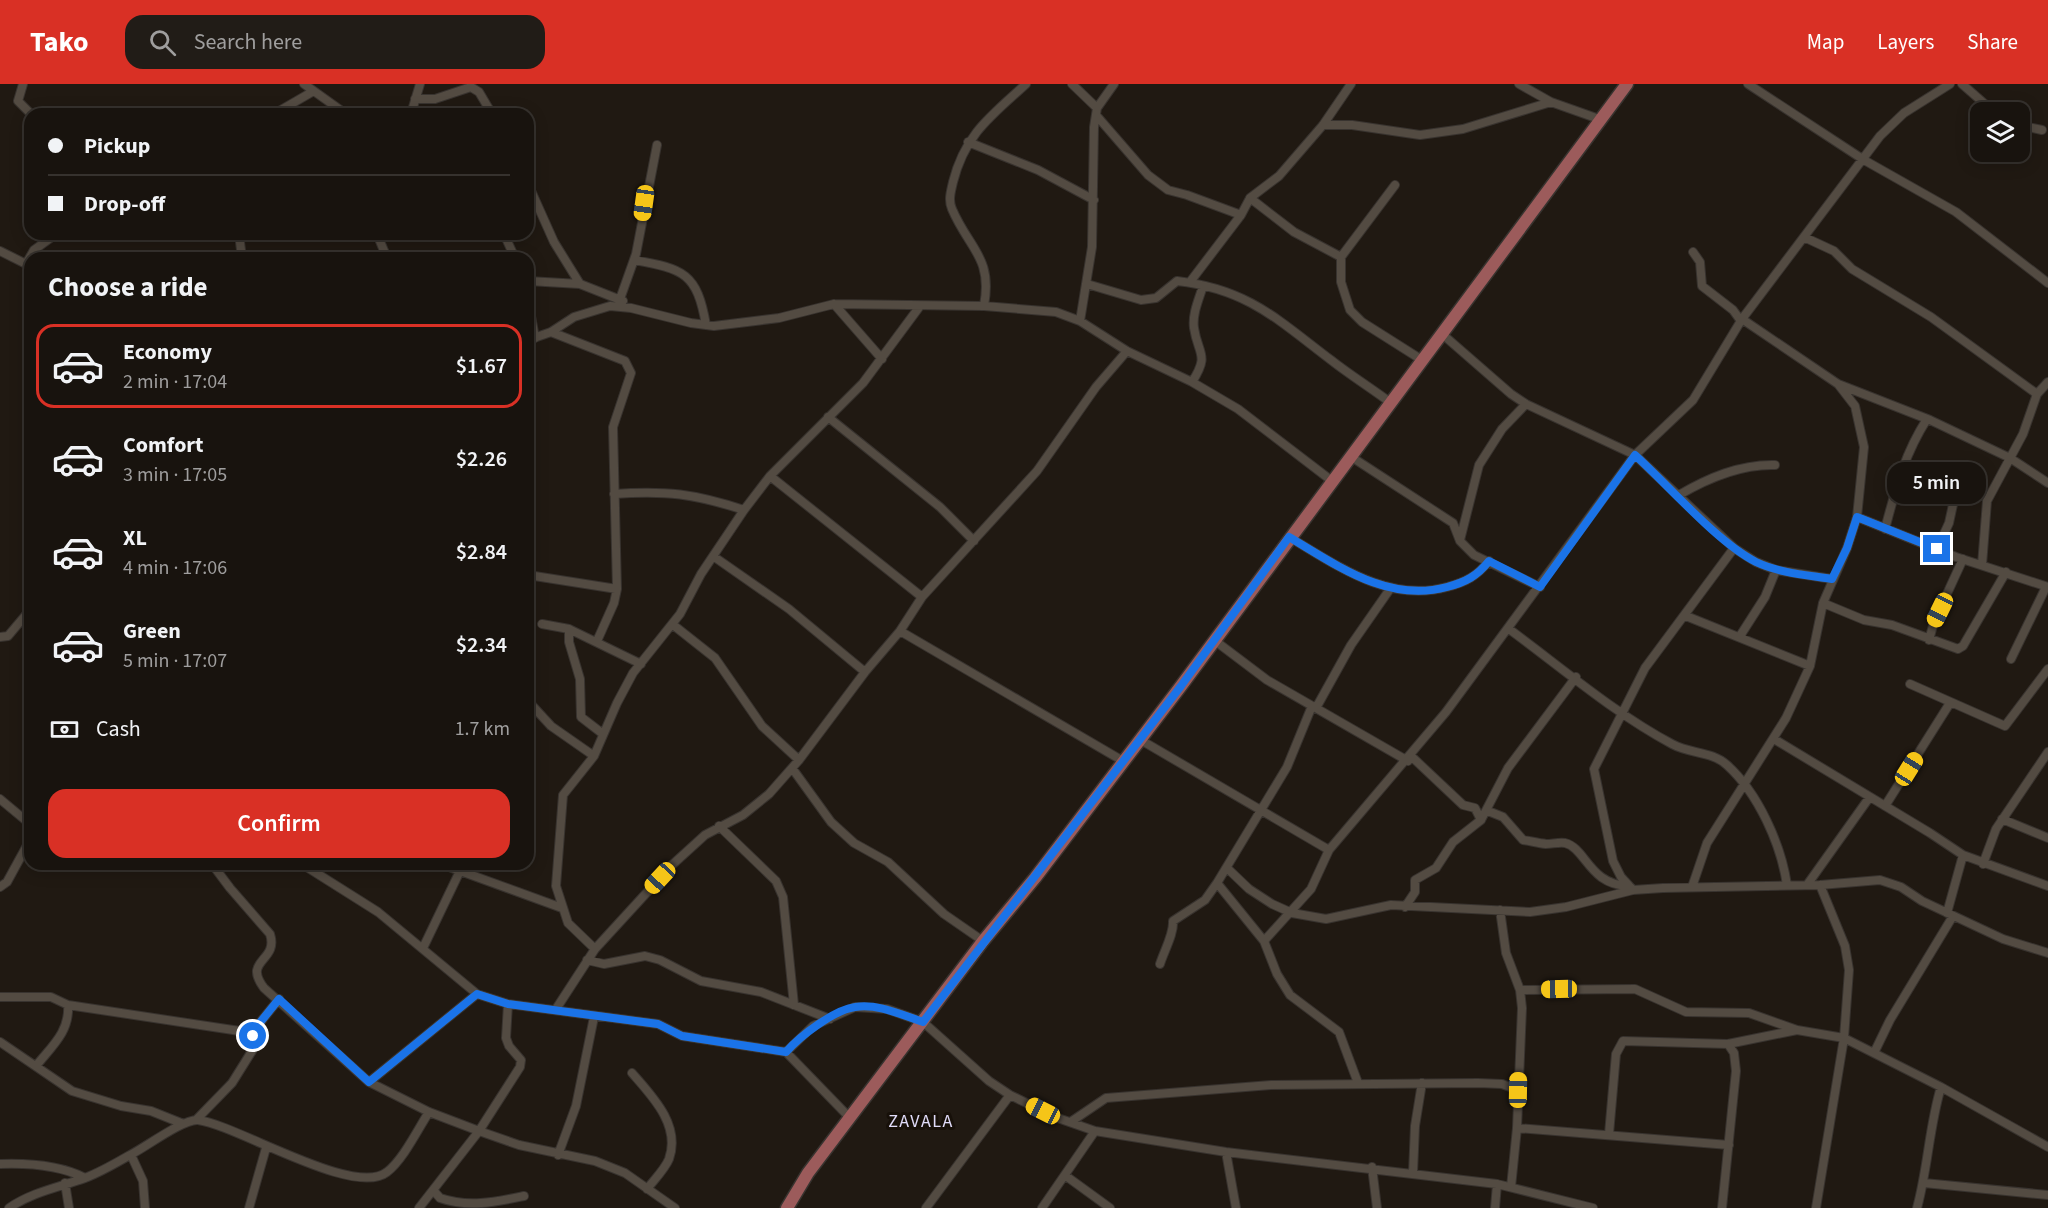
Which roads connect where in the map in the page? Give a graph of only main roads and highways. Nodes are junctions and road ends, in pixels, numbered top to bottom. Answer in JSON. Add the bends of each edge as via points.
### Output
{"nodes":[{"id":1,"x":1627,"y":84,"type":"edge"},
{"id":2,"x":787,"y":1208,"type":"edge"}],
"edges":[{"from":1,"to":2,"type":"main road","via":[[1215,640],[808,1173]]}]}
